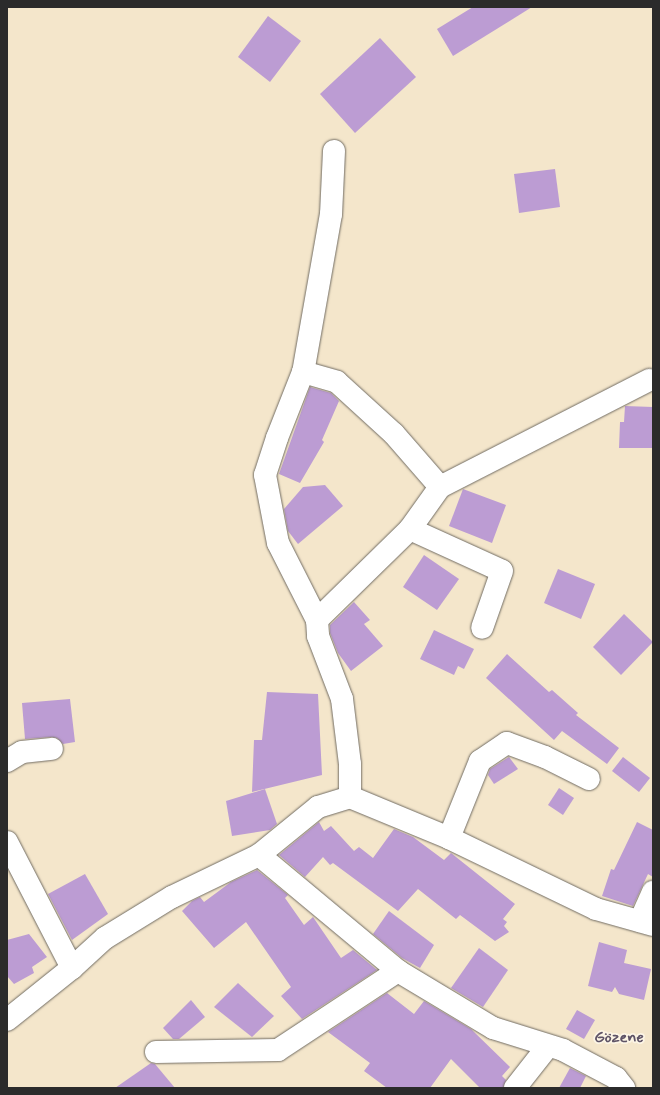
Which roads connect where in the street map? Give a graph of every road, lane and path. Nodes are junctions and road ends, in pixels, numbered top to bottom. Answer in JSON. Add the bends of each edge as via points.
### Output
{"nodes":[{"id":1,"x":334,"y":151,"type":"dead end"},
{"id":2,"x":303,"y":372,"type":"junction"},
{"id":3,"x":649,"y":380,"type":"dead end"},
{"id":4,"x":440,"y":487,"type":"junction"},
{"id":5,"x":410,"y":529,"type":"junction"},
{"id":6,"x":317,"y":620,"type":"junction"},
{"id":7,"x":482,"y":628,"type":"dead end"},
{"id":8,"x":52,"y":749,"type":"dead end"},
{"id":9,"x":7,"y":761,"type":"edge"},
{"id":10,"x":589,"y":779,"type":"dead end"},
{"id":11,"x":350,"y":797,"type":"junction"},
{"id":12,"x":450,"y":838,"type":"junction"},
{"id":13,"x":7,"y":842,"type":"edge"},
{"id":14,"x":259,"y":855,"type":"junction"},
{"id":15,"x":653,"y":892,"type":"edge"},
{"id":16,"x":647,"y":923,"type":"edge"},
{"id":17,"x":72,"y":968,"type":"junction"},
{"id":18,"x":398,"y":971,"type":"junction"},
{"id":19,"x":7,"y":1020,"type":"edge"},
{"id":20,"x":548,"y":1046,"type":"junction"},
{"id":21,"x":156,"y":1052,"type":"dead end"},
{"id":22,"x":515,"y":1088,"type":"edge"},
{"id":23,"x":624,"y":1088,"type":"edge"}],
"edges":[{"from":1,"to":2,"type":"street","via":[[331,214]]},
{"from":2,"to":4,"type":"street","via":[[337,382],[394,434]]},
{"from":2,"to":6,"type":"street","via":[[265,476],[278,543]]},
{"from":3,"to":4,"type":"street"},
{"from":4,"to":5,"type":"street"},
{"from":5,"to":6,"type":"street"},
{"from":5,"to":7,"type":"street","via":[[502,571]]},
{"from":6,"to":11,"type":"street","via":[[318,636],[342,700],[350,764]]},
{"from":8,"to":9,"type":"street","via":[[22,752]]},
{"from":10,"to":12,"type":"street","via":[[507,743],[480,761]]},
{"from":11,"to":12,"type":"street"},
{"from":11,"to":14,"type":"street","via":[[318,807]]},
{"from":12,"to":16,"type":"street","via":[[596,909]]},
{"from":13,"to":17,"type":"street"},
{"from":14,"to":17,"type":"street","via":[[172,897],[105,938]]},
{"from":14,"to":18,"type":"street"},
{"from":15,"to":16,"type":"street"},
{"from":17,"to":19,"type":"street"},
{"from":18,"to":20,"type":"street","via":[[493,1028]]},
{"from":18,"to":21,"type":"street","via":[[278,1050]]},
{"from":20,"to":22,"type":"street"},
{"from":20,"to":23,"type":"street","via":[[563,1050],[616,1078]]}]}
